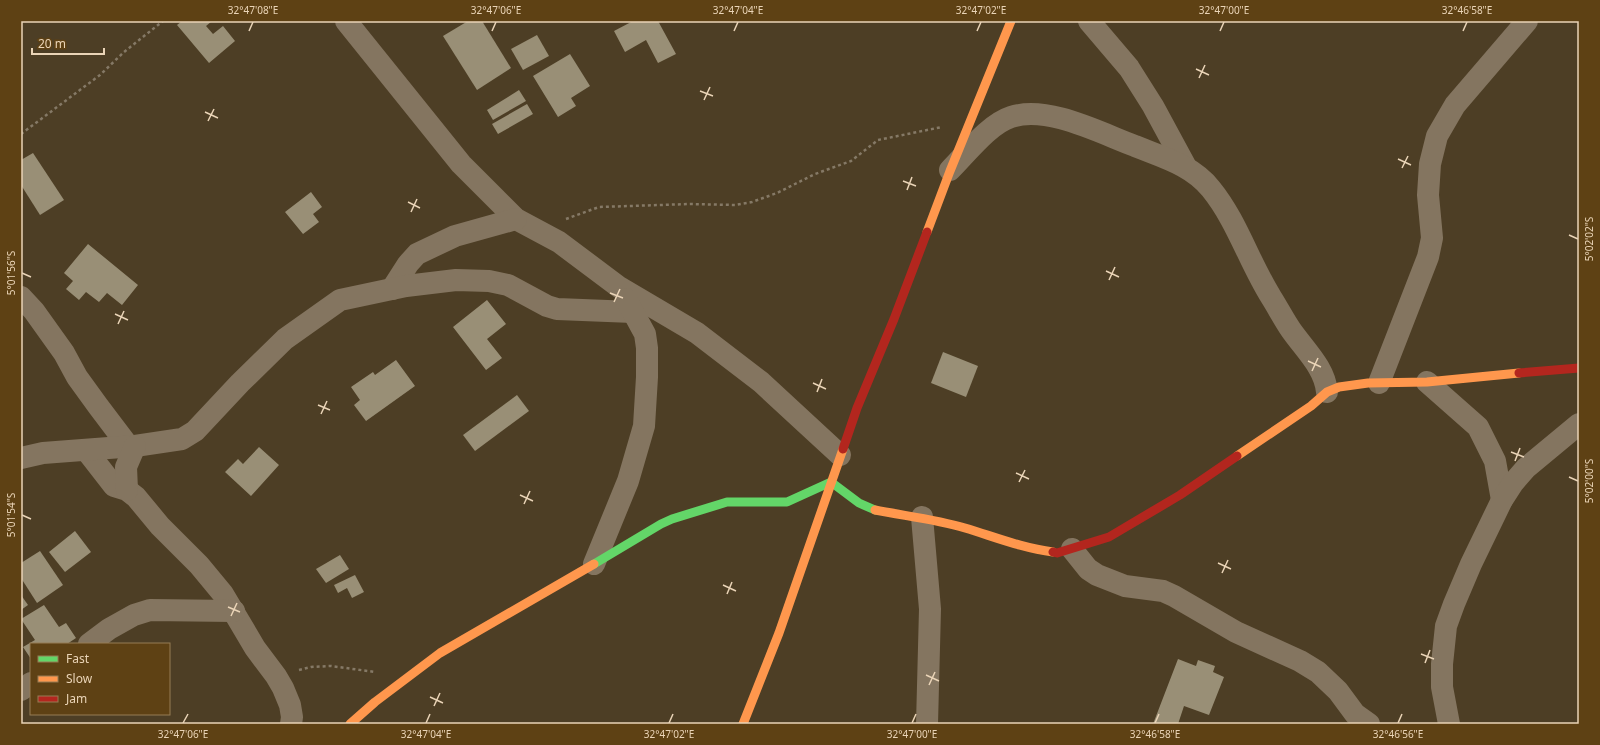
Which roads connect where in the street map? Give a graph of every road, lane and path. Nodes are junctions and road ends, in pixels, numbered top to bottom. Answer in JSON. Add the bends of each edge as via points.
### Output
{"nodes":[{"id":1,"x":163,"y":21,"type":"edge"},
{"id":2,"x":346,"y":21,"type":"edge"},
{"id":3,"x":1011,"y":21,"type":"edge"},
{"id":4,"x":1089,"y":21,"type":"edge"},
{"id":5,"x":1527,"y":21,"type":"edge"},
{"id":6,"x":21,"y":134,"type":"edge"},
{"id":7,"x":964,"y":136,"type":"junction"},
{"id":8,"x":1186,"y":167,"type":"junction"},
{"id":9,"x":950,"y":171,"type":"junction"},
{"id":10,"x":516,"y":219,"type":"junction"},
{"id":11,"x":536,"y":230,"type":"junction"},
{"id":12,"x":619,"y":287,"type":"junction"},
{"id":13,"x":392,"y":289,"type":"junction"},
{"id":14,"x":21,"y":297,"type":"edge"},
{"id":15,"x":633,"y":312,"type":"junction"},
{"id":16,"x":1579,"y":368,"type":"edge"},
{"id":17,"x":1427,"y":382,"type":"junction"},
{"id":18,"x":1379,"y":383,"type":"junction"},
{"id":19,"x":1327,"y":392,"type":"junction"},
{"id":20,"x":1579,"y":424,"type":"edge"},
{"id":21,"x":132,"y":446,"type":"junction"},
{"id":22,"x":86,"y":450,"type":"junction"},
{"id":23,"x":840,"y":455,"type":"junction"},
{"id":24,"x":21,"y":458,"type":"edge"},
{"id":25,"x":831,"y":482,"type":"junction"},
{"id":26,"x":127,"y":490,"type":"junction"},
{"id":27,"x":1502,"y":500,"type":"junction"},
{"id":28,"x":922,"y":517,"type":"junction"},
{"id":29,"x":1072,"y":549,"type":"junction"},
{"id":30,"x":594,"y":564,"type":"junction"},
{"id":31,"x":234,"y":611,"type":"junction"},
{"id":32,"x":90,"y":643,"type":"edge"},
{"id":33,"x":378,"y":671,"type":"dead end"},
{"id":34,"x":276,"y":676,"type":"junction"},
{"id":35,"x":30,"y":684,"type":"edge"},
{"id":36,"x":21,"y":690,"type":"edge"},
{"id":37,"x":1357,"y":720,"type":"edge"},
{"id":38,"x":291,"y":724,"type":"edge"},
{"id":39,"x":350,"y":724,"type":"edge"},
{"id":40,"x":743,"y":724,"type":"edge"},
{"id":41,"x":927,"y":724,"type":"edge"},
{"id":42,"x":1449,"y":724,"type":"edge"}],
"edges":[{"from":1,"to":6,"type":"path","via":[[100,75]]},
{"from":2,"to":10,"type":"street","via":[[462,164]]},
{"from":3,"to":7,"type":"street"},
{"from":4,"to":8,"type":"street","via":[[1129,68]]},
{"from":5,"to":18,"type":"street","via":[[1456,105],[1437,136],[1429,172],[1428,195],[1432,238],[1428,257]]},
{"from":7,"to":9,"type":"street"},
{"from":7,"to":11,"type":"path","via":[[947,127],[883,139],[851,161],[752,202],[735,205],[599,207]]},
{"from":8,"to":9,"type":"street","via":[[1086,126],[1064,119],[1031,114],[1011,116],[993,125]]},
{"from":8,"to":19,"type":"street","via":[[1211,189],[1232,220],[1264,287],[1321,371]]},
{"from":9,"to":23,"type":"street"},
{"from":10,"to":11,"type":"street"},
{"from":10,"to":13,"type":"street","via":[[456,236],[417,254]]},
{"from":11,"to":12,"type":"street","via":[[559,242]]},
{"from":12,"to":15,"type":"street"},
{"from":12,"to":23,"type":"street","via":[[724,353],[761,382]]},
{"from":13,"to":15,"type":"street","via":[[456,280],[489,281],[508,285],[557,309]]},
{"from":13,"to":21,"type":"street","via":[[340,300],[285,339],[189,435],[182,439]]},
{"from":14,"to":21,"type":"street","via":[[64,353],[81,383]]},
{"from":15,"to":30,"type":"street","via":[[645,334],[647,348],[644,426],[628,481]]},
{"from":16,"to":17,"type":"street"},
{"from":17,"to":18,"type":"street"},
{"from":17,"to":27,"type":"street","via":[[1478,427],[1495,461]]},
{"from":18,"to":19,"type":"street","via":[[1339,387]]},
{"from":19,"to":29,"type":"street","via":[[1311,406],[1180,495],[1110,538]]},
{"from":20,"to":27,"type":"street","via":[[1526,468]]},
{"from":21,"to":22,"type":"street"},
{"from":21,"to":26,"type":"street","via":[[126,467]]},
{"from":22,"to":24,"type":"street","via":[[43,453]]},
{"from":22,"to":26,"type":"street","via":[[114,486]]},
{"from":23,"to":25,"type":"street"},
{"from":25,"to":28,"type":"street","via":[[859,503],[873,509]]},
{"from":25,"to":30,"type":"street","via":[[786,502],[727,502],[672,519]]},
{"from":25,"to":40,"type":"street","via":[[779,633]]},
{"from":26,"to":31,"type":"street","via":[[199,565]]},
{"from":27,"to":42,"type":"street","via":[[1471,564],[1446,626],[1442,687]]},
{"from":28,"to":29,"type":"street","via":[[1034,550],[1057,553]]},
{"from":28,"to":41,"type":"street","via":[[930,609]]},
{"from":29,"to":37,"type":"street","via":[[1088,569],[1098,575],[1125,586],[1163,591],[1236,632],[1300,661],[1318,672],[1338,692]]},
{"from":30,"to":39,"type":"street","via":[[440,653]]},
{"from":31,"to":32,"type":"street","via":[[150,610],[134,615]]},
{"from":31,"to":34,"type":"street","via":[[255,648]]},
{"from":33,"to":34,"type":"path","via":[[331,666],[311,667]]},
{"from":34,"to":38,"type":"street","via":[[290,705]]},
{"from":35,"to":36,"type":"street"}]}
